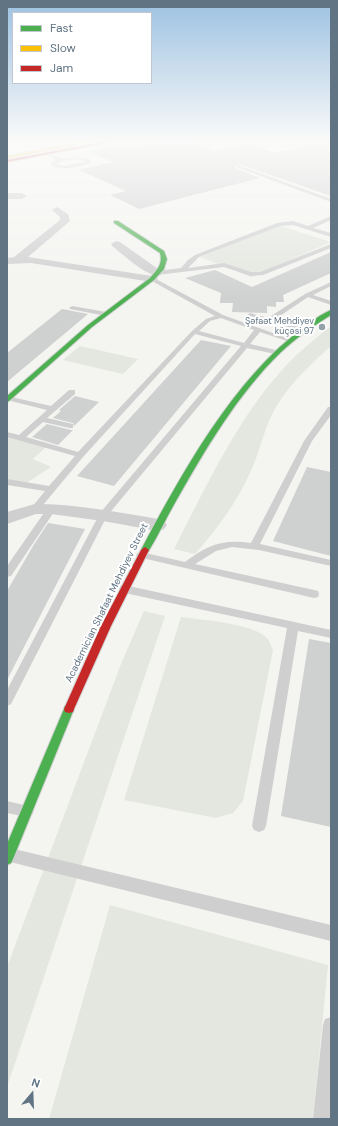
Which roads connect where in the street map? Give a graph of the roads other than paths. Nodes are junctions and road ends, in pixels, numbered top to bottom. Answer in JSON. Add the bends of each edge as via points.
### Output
{"nodes":[{"id":1,"x":314,"y":195,"type":"edge"},
{"id":2,"x":7,"y":196,"type":"edge"},
{"id":3,"x":22,"y":196,"type":"dead end"},
{"id":4,"x":331,"y":201,"type":"edge"},
{"id":5,"x":57,"y":210,"type":"dead end"},
{"id":6,"x":331,"y":218,"type":"edge"},
{"id":7,"x":116,"y":222,"type":"dead end"},
{"id":8,"x":308,"y":228,"type":"junction"},
{"id":9,"x":331,"y":235,"type":"edge"},
{"id":10,"x":116,"y":244,"type":"dead end"},
{"id":11,"x":331,"y":246,"type":"edge"},
{"id":12,"x":12,"y":261,"type":"edge"},
{"id":13,"x":183,"y":270,"type":"junction"},
{"id":14,"x":154,"y":276,"type":"junction"},
{"id":15,"x":331,"y":284,"type":"edge"},
{"id":16,"x":307,"y":295,"type":"junction"},
{"id":17,"x":331,"y":303,"type":"edge"},
{"id":18,"x":72,"y":308,"type":"dead end"},
{"id":19,"x":331,"y":312,"type":"edge"},
{"id":20,"x":106,"y":314,"type":"junction"},
{"id":21,"x":250,"y":315,"type":"dead end"},
{"id":22,"x":221,"y":316,"type":"junction"},
{"id":23,"x":269,"y":320,"type":"junction"},
{"id":24,"x":259,"y":329,"type":"junction"},
{"id":25,"x":304,"y":330,"type":"junction"},
{"id":26,"x":194,"y":332,"type":"junction"},
{"id":27,"x":292,"y":341,"type":"junction"},
{"id":28,"x":245,"y":345,"type":"junction"},
{"id":29,"x":277,"y":354,"type":"junction"},
{"id":30,"x":72,"y":392,"type":"dead end"},
{"id":31,"x":8,"y":399,"type":"edge"},
{"id":32,"x":52,"y":409,"type":"junction"},
{"id":33,"x":331,"y":409,"type":"edge"},
{"id":34,"x":41,"y":419,"type":"junction"},
{"id":35,"x":70,"y":426,"type":"dead end"},
{"id":36,"x":7,"y":434,"type":"edge"},
{"id":37,"x":20,"y":438,"type":"junction"},
{"id":38,"x":80,"y":455,"type":"junction"},
{"id":39,"x":7,"y":482,"type":"edge"},
{"id":40,"x":50,"y":489,"type":"junction"},
{"id":41,"x":43,"y":509,"type":"junction"},
{"id":42,"x":103,"y":515,"type":"junction"},
{"id":43,"x":7,"y":518,"type":"edge"},
{"id":44,"x":158,"y":525,"type":"junction"},
{"id":45,"x":254,"y":547,"type":"junction"},
{"id":46,"x":141,"y":555,"type":"junction"},
{"id":47,"x":331,"y":563,"type":"edge"},
{"id":48,"x":187,"y":565,"type":"junction"},
{"id":49,"x":7,"y":574,"type":"edge"},
{"id":50,"x":124,"y":589,"type":"junction"},
{"id":51,"x":314,"y":594,"type":"dead end"},
{"id":52,"x":293,"y":626,"type":"junction"},
{"id":53,"x":331,"y":634,"type":"edge"},
{"id":54,"x":7,"y":701,"type":"edge"},
{"id":55,"x":7,"y":807,"type":"edge"},
{"id":56,"x":27,"y":810,"type":"junction"},
{"id":57,"x":259,"y":826,"type":"dead end"},
{"id":58,"x":8,"y":857,"type":"edge"},
{"id":59,"x":331,"y":932,"type":"edge"},
{"id":60,"x":331,"y":1025,"type":"edge"},
{"id":61,"x":322,"y":1119,"type":"edge"}],
"edges":[{"from":1,"to":4,"type":"lane"},
{"from":2,"to":3,"type":"street"},
{"from":5,"to":12,"type":"street","via":[[65,216],[65,221]]},
{"from":6,"to":8,"type":"lane"},
{"from":7,"to":14,"type":"main road","via":[[162,252],[164,259],[161,269]]},
{"from":8,"to":9,"type":"lane"},
{"from":8,"to":13,"type":"lane","via":[[293,223],[279,224],[197,256]]},
{"from":10,"to":14,"type":"street","via":[[148,268]]},
{"from":11,"to":13,"type":"lane","via":[[261,274],[249,274],[224,265]]},
{"from":12,"to":14,"type":"street","via":[[31,260]]},
{"from":13,"to":14,"type":"lane"},
{"from":14,"to":20,"type":"main road"},
{"from":14,"to":22,"type":"lane"},
{"from":15,"to":16,"type":"lane"},
{"from":16,"to":17,"type":"lane"},
{"from":16,"to":23,"type":"lane"},
{"from":18,"to":20,"type":"lane"},
{"from":19,"to":25,"type":"main road","name":"Academician Shafaat Mehdiyev Street"},
{"from":20,"to":31,"type":"main road"},
{"from":21,"to":23,"type":"lane"},
{"from":22,"to":24,"type":"lane"},
{"from":22,"to":26,"type":"lane","via":[[208,320]]},
{"from":23,"to":25,"type":"lane"},
{"from":24,"to":27,"type":"lane"},
{"from":24,"to":28,"type":"lane"},
{"from":25,"to":27,"type":"main road","name":"Academician Shafaat Mehdiyev Street"},
{"from":26,"to":28,"type":"lane"},
{"from":26,"to":38,"type":"lane"},
{"from":27,"to":29,"type":"main road","name":"Academician Shafaat Mehdiyev Street"},
{"from":28,"to":29,"type":"lane"},
{"from":28,"to":42,"type":"lane"},
{"from":29,"to":44,"type":"main road","name":"Academician Shafaat Mehdiyev Street","via":[[249,385],[213,433]]},
{"from":30,"to":32,"type":"lane"},
{"from":31,"to":32,"type":"lane"},
{"from":32,"to":34,"type":"lane"},
{"from":33,"to":45,"type":"lane","via":[[308,441]]},
{"from":34,"to":35,"type":"lane"},
{"from":34,"to":37,"type":"lane"},
{"from":36,"to":37,"type":"lane"},
{"from":37,"to":38,"type":"lane"},
{"from":38,"to":40,"type":"lane"},
{"from":39,"to":40,"type":"lane"},
{"from":40,"to":41,"type":"lane"},
{"from":41,"to":42,"type":"street"},
{"from":41,"to":43,"type":"street"},
{"from":41,"to":49,"type":"lane"},
{"from":42,"to":44,"type":"street"},
{"from":42,"to":54,"type":"lane"},
{"from":44,"to":46,"type":"main road","name":"Academician Shafaat Mehdiyev Street"},
{"from":45,"to":47,"type":"lane"},
{"from":45,"to":48,"type":"lane","via":[[224,544]]},
{"from":46,"to":48,"type":"lane"},
{"from":46,"to":50,"type":"main road","name":"Academician Shafaat Mehdiyev Street"},
{"from":48,"to":51,"type":"lane"},
{"from":50,"to":52,"type":"lane"},
{"from":50,"to":56,"type":"main road","name":"Academician Shafaat Mehdiyev Street","via":[[89,661]]},
{"from":52,"to":53,"type":"lane"},
{"from":52,"to":57,"type":"lane"},
{"from":55,"to":56,"type":"lane"},
{"from":56,"to":58,"type":"main road","name":"Academician Shafaat Mehdiyev Street"},
{"from":58,"to":59,"type":"lane"},
{"from":60,"to":61,"type":"lane"}]}
